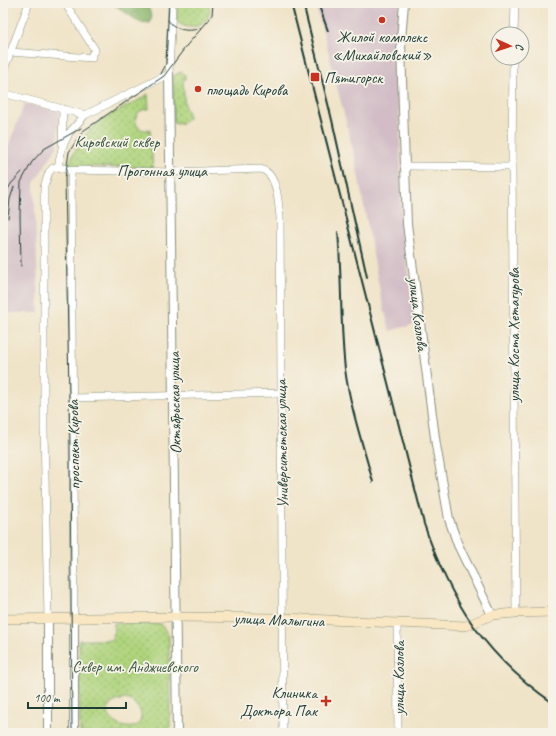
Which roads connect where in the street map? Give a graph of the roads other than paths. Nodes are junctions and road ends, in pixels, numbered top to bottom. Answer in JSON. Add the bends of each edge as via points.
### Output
{"nodes":[{"id":1,"x":29,"y":3,"type":"edge"},
{"id":2,"x":66,"y":3,"type":"edge"},
{"id":3,"x":172,"y":3,"type":"edge"},
{"id":4,"x":404,"y":3,"type":"edge"},
{"id":5,"x":515,"y":3,"type":"edge"},
{"id":6,"x":514,"y":26,"type":"edge"},
{"id":7,"x":10,"y":52,"type":"junction"},
{"id":8,"x":513,"y":66,"type":"edge"},
{"id":9,"x":3,"y":72,"type":"edge"},
{"id":10,"x":169,"y":74,"type":"junction"},
{"id":11,"x":3,"y":93,"type":"edge"},
{"id":12,"x":63,"y":110,"type":"junction"},
{"id":13,"x":85,"y":115,"type":"junction"},
{"id":14,"x":62,"y":148,"type":"junction"},
{"id":15,"x":404,"y":166,"type":"junction"},
{"id":16,"x":56,"y":167,"type":"junction"},
{"id":17,"x":512,"y":167,"type":"junction"},
{"id":18,"x":253,"y":169,"type":"joint"},
{"id":19,"x":71,"y":170,"type":"junction"},
{"id":20,"x":171,"y":172,"type":"junction"},
{"id":21,"x":280,"y":393,"type":"junction"},
{"id":22,"x":174,"y":395,"type":"junction"},
{"id":23,"x":72,"y":398,"type":"junction"},
{"id":24,"x":516,"y":612,"type":"junction"},
{"id":25,"x":553,"y":612,"type":"edge"},
{"id":26,"x":492,"y":615,"type":"junction"},
{"id":27,"x":175,"y":617,"type":"junction"},
{"id":28,"x":48,"y":618,"type":"junction"},
{"id":29,"x":74,"y":618,"type":"junction"},
{"id":30,"x":283,"y":618,"type":"junction"},
{"id":31,"x":3,"y":619,"type":"edge"},
{"id":32,"x":398,"y":623,"type":"junction"},
{"id":33,"x":48,"y":733,"type":"edge"},
{"id":34,"x":74,"y":733,"type":"edge"},
{"id":35,"x":177,"y":733,"type":"edge"},
{"id":36,"x":283,"y":733,"type":"edge"},
{"id":37,"x":398,"y":733,"type":"edge"}],
"edges":[{"from":1,"to":7,"type":"street"},
{"from":2,"to":7,"type":"street","via":[[95,50],[92,58]]},
{"from":3,"to":10,"type":"street"},
{"from":4,"to":15,"type":"street","name":"улица Козлова","via":[[401,40]]},
{"from":5,"to":6,"type":"street"},
{"from":7,"to":9,"type":"street"},
{"from":8,"to":17,"type":"street","name":"улица Коста Хетагурова"},
{"from":10,"to":13,"type":"street"},
{"from":10,"to":20,"type":"street","name":"Октябрьская улица"},
{"from":11,"to":12,"type":"street"},
{"from":12,"to":13,"type":"street"},
{"from":12,"to":14,"type":"street","name":"проспект Кирова"},
{"from":13,"to":14,"type":"street","via":[[69,133]]},
{"from":14,"to":16,"type":"street","name":"проспект Кирова"},
{"from":15,"to":17,"type":"street"},
{"from":15,"to":26,"type":"street","name":"улица Козлова","via":[[407,224],[442,486],[458,545]]},
{"from":16,"to":19,"type":"street"},
{"from":16,"to":28,"type":"street","name":"проспект Кирова","via":[[49,172],[44,187],[44,429]]},
{"from":17,"to":24,"type":"street","name":"улица Коста Хетагурова"},
{"from":18,"to":20,"type":"street","name":"Прогонная улица"},
{"from":18,"to":21,"type":"street","name":"Университетская улица","via":[[270,174],[278,200]]},
{"from":19,"to":20,"type":"street","name":"Прогонная улица"},
{"from":19,"to":23,"type":"street","name":"проспект Кирова"},
{"from":20,"to":22,"type":"street","name":"Октябрьская улица"},
{"from":21,"to":22,"type":"street"},
{"from":21,"to":30,"type":"street","name":"Университетская улица"},
{"from":22,"to":23,"type":"street"},
{"from":22,"to":27,"type":"street","name":"Октябрьская улица"},
{"from":23,"to":29,"type":"street","name":"проспект Кирова"},
{"from":24,"to":25,"type":"main road","name":"улица Малыгина"},
{"from":24,"to":26,"type":"main road","name":"улица Малыгина"},
{"from":26,"to":32,"type":"main road","name":"улица Малыгина","via":[[466,626]]},
{"from":27,"to":29,"type":"main road","name":"улица Малыгина"},
{"from":27,"to":30,"type":"main road","name":"улица Малыгина"},
{"from":27,"to":35,"type":"street","name":"Октябрьская улица"},
{"from":28,"to":29,"type":"main road","name":"улица Малыгина"},
{"from":28,"to":31,"type":"main road","name":"улица Малыгина"},
{"from":28,"to":33,"type":"street","name":"проспект Кирова"},
{"from":29,"to":34,"type":"street","name":"проспект Кирова"},
{"from":30,"to":32,"type":"main road","name":"улица Малыгина"},
{"from":30,"to":36,"type":"street","name":"Университетская улица"},
{"from":32,"to":37,"type":"street","name":"улица Козлова"}]}
